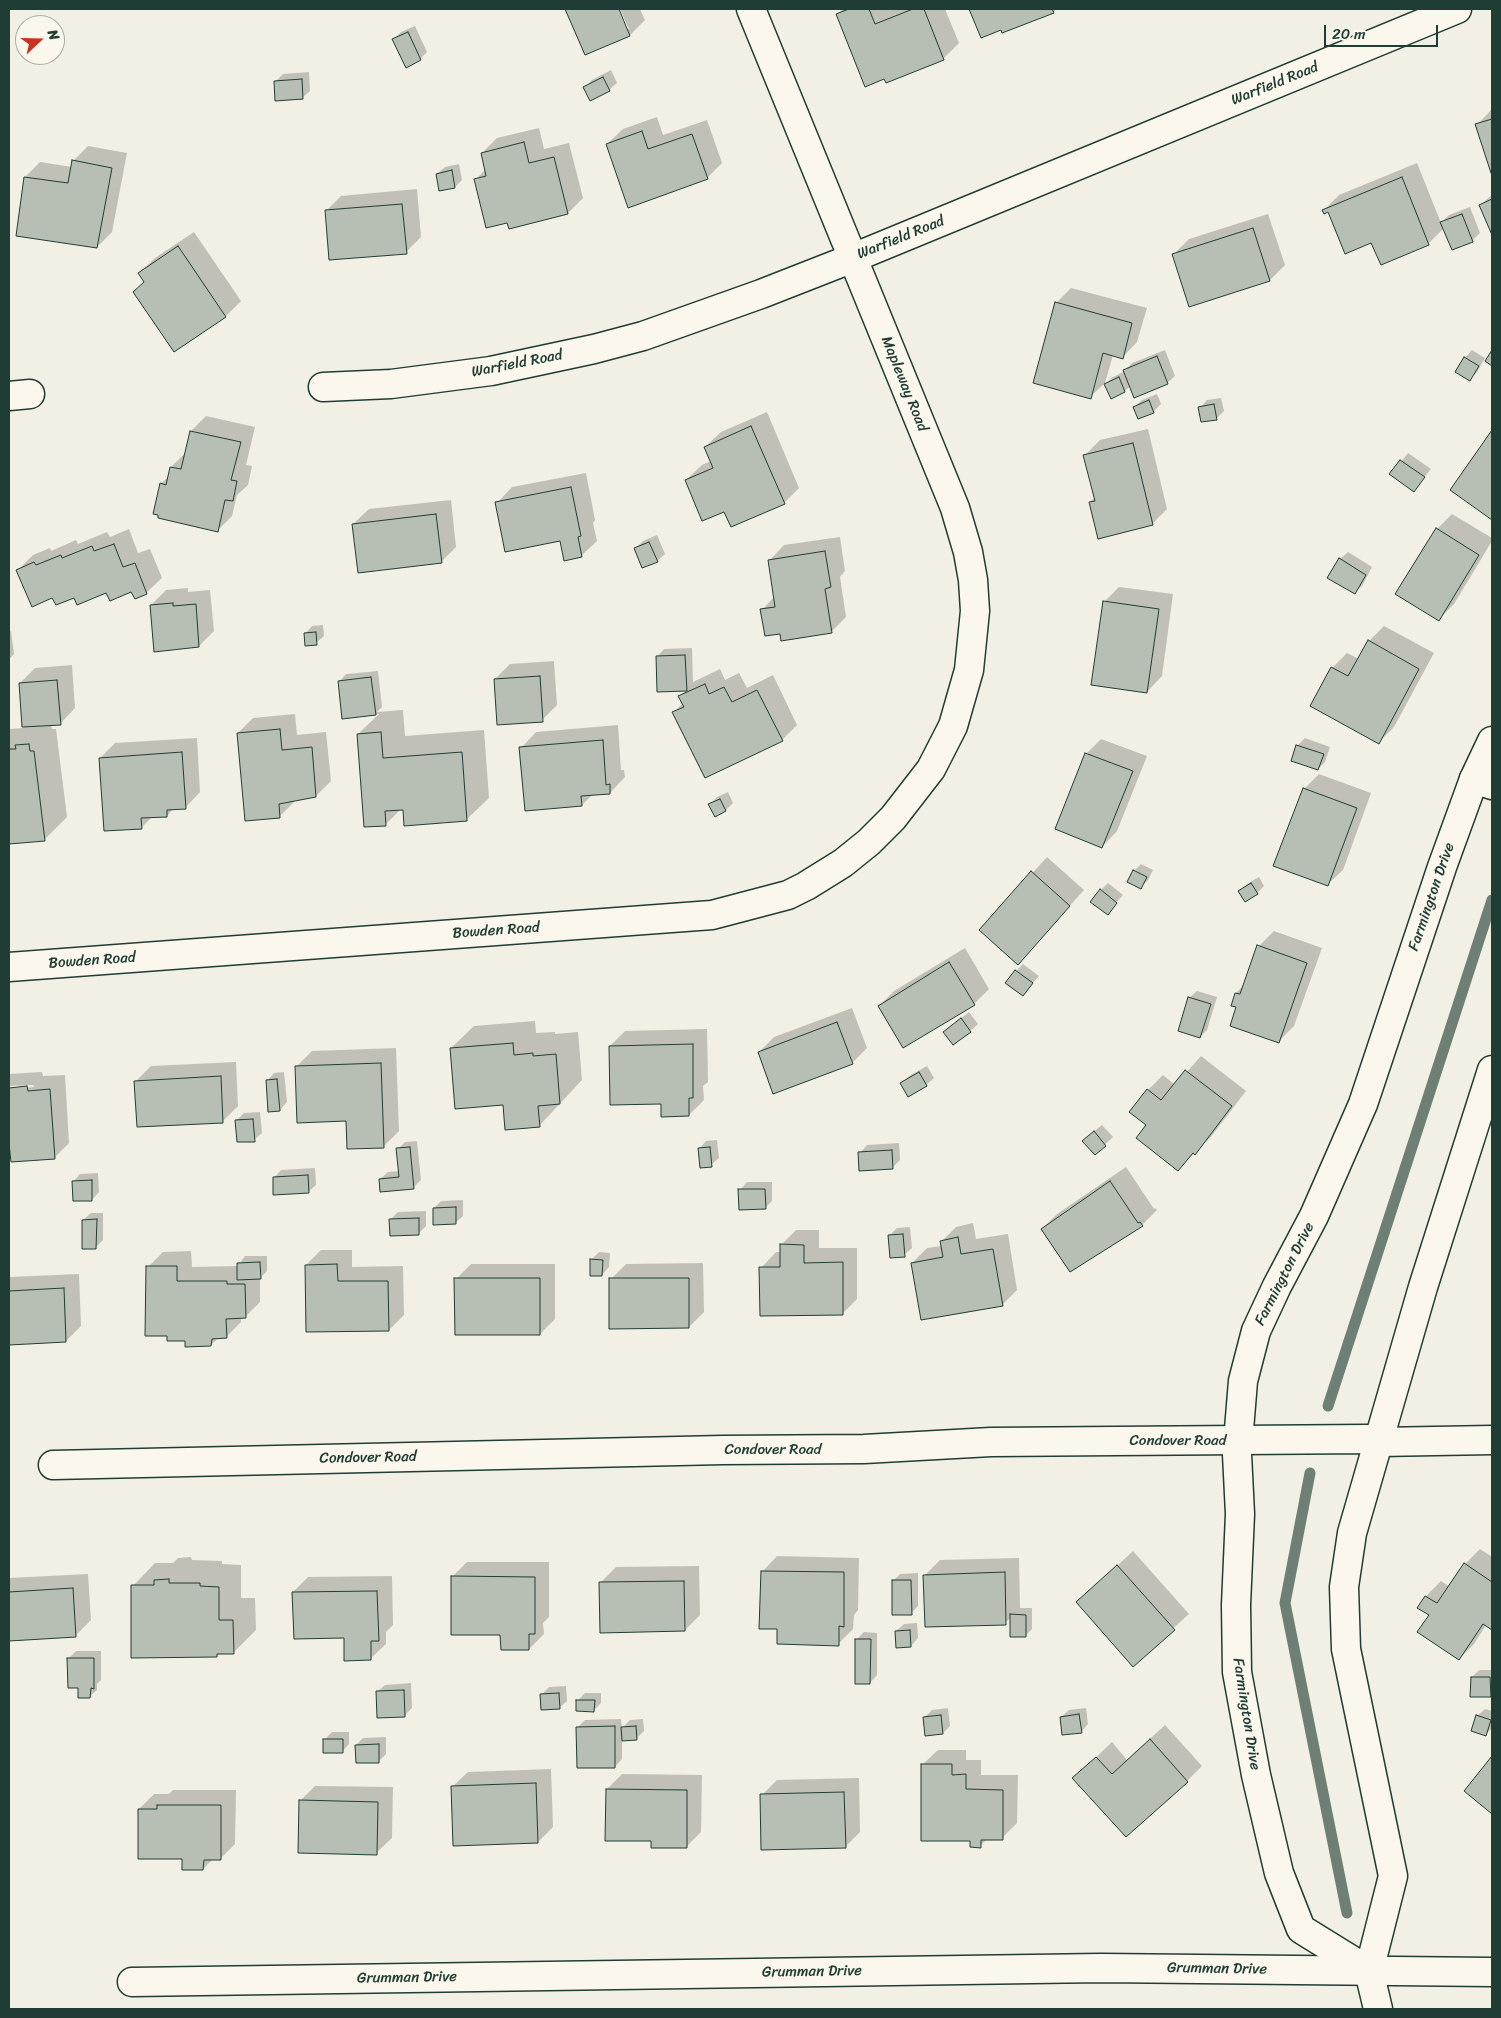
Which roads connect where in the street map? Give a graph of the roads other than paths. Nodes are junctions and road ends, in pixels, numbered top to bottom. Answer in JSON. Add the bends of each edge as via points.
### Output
{"nodes":[{"id":1,"x":751,"y":9,"type":"edge"},
{"id":2,"x":1457,"y":9,"type":"edge"},
{"id":3,"x":853,"y":258,"type":"junction"},
{"id":4,"x":322,"y":387,"type":"dead end"},
{"id":5,"x":1492,"y":741,"type":"edge"},
{"id":6,"x":931,"y":769,"type":"joint"},
{"id":7,"x":1483,"y":782,"type":"edge"},
{"id":8,"x":9,"y":967,"type":"edge"},
{"id":9,"x":1492,"y":1070,"type":"edge"},
{"id":10,"x":1239,"y":1440,"type":"junction"},
{"id":11,"x":1492,"y":1440,"type":"edge"},
{"id":12,"x":1378,"y":1442,"type":"junction"},
{"id":13,"x":53,"y":1465,"type":"dead end"},
{"id":14,"x":1369,"y":1971,"type":"junction"},
{"id":15,"x":1492,"y":1972,"type":"edge"},
{"id":16,"x":132,"y":1982,"type":"dead end"},
{"id":17,"x":1378,"y":2009,"type":"edge"}],
"edges":[{"from":1,"to":3,"type":"street","name":"Mapleway Road"},
{"from":2,"to":3,"type":"street","name":"Warfield Road"},
{"from":3,"to":4,"type":"street","name":"Warfield Road","via":[[643,336],[594,349],[492,371],[391,384]]},
{"from":3,"to":6,"type":"street","name":"Mapleway Road","via":[[955,508],[974,580],[975,611],[969,670],[953,726]]},
{"from":5,"to":7,"type":"street","name":"Farmington Drive"},
{"from":6,"to":8,"type":"street","name":"Bowden Road","via":[[892,818],[843,863],[788,895],[712,915]]},
{"from":7,"to":10,"type":"street","name":"Farmington Drive","via":[[1442,866],[1363,1104],[1314,1216],[1256,1331],[1244,1382]]},
{"from":9,"to":12,"type":"street"},
{"from":10,"to":12,"type":"street","name":"Condover Road","via":[[1367,1439]]},
{"from":10,"to":13,"type":"street","name":"Condover Road","via":[[991,1442],[864,1449]]},
{"from":10,"to":14,"type":"street","name":"Farmington Drive","via":[[1237,1672],[1277,1865],[1302,1929]]},
{"from":11,"to":12,"type":"street","name":"Condover Road"},
{"from":12,"to":14,"type":"street","via":[[1352,1533],[1344,1588],[1346,1649],[1393,1876]]},
{"from":14,"to":15,"type":"street","name":"Grumman Drive"},
{"from":14,"to":16,"type":"street","name":"Grumman Drive","via":[[1101,1968]]},
{"from":14,"to":17,"type":"street"}]}
